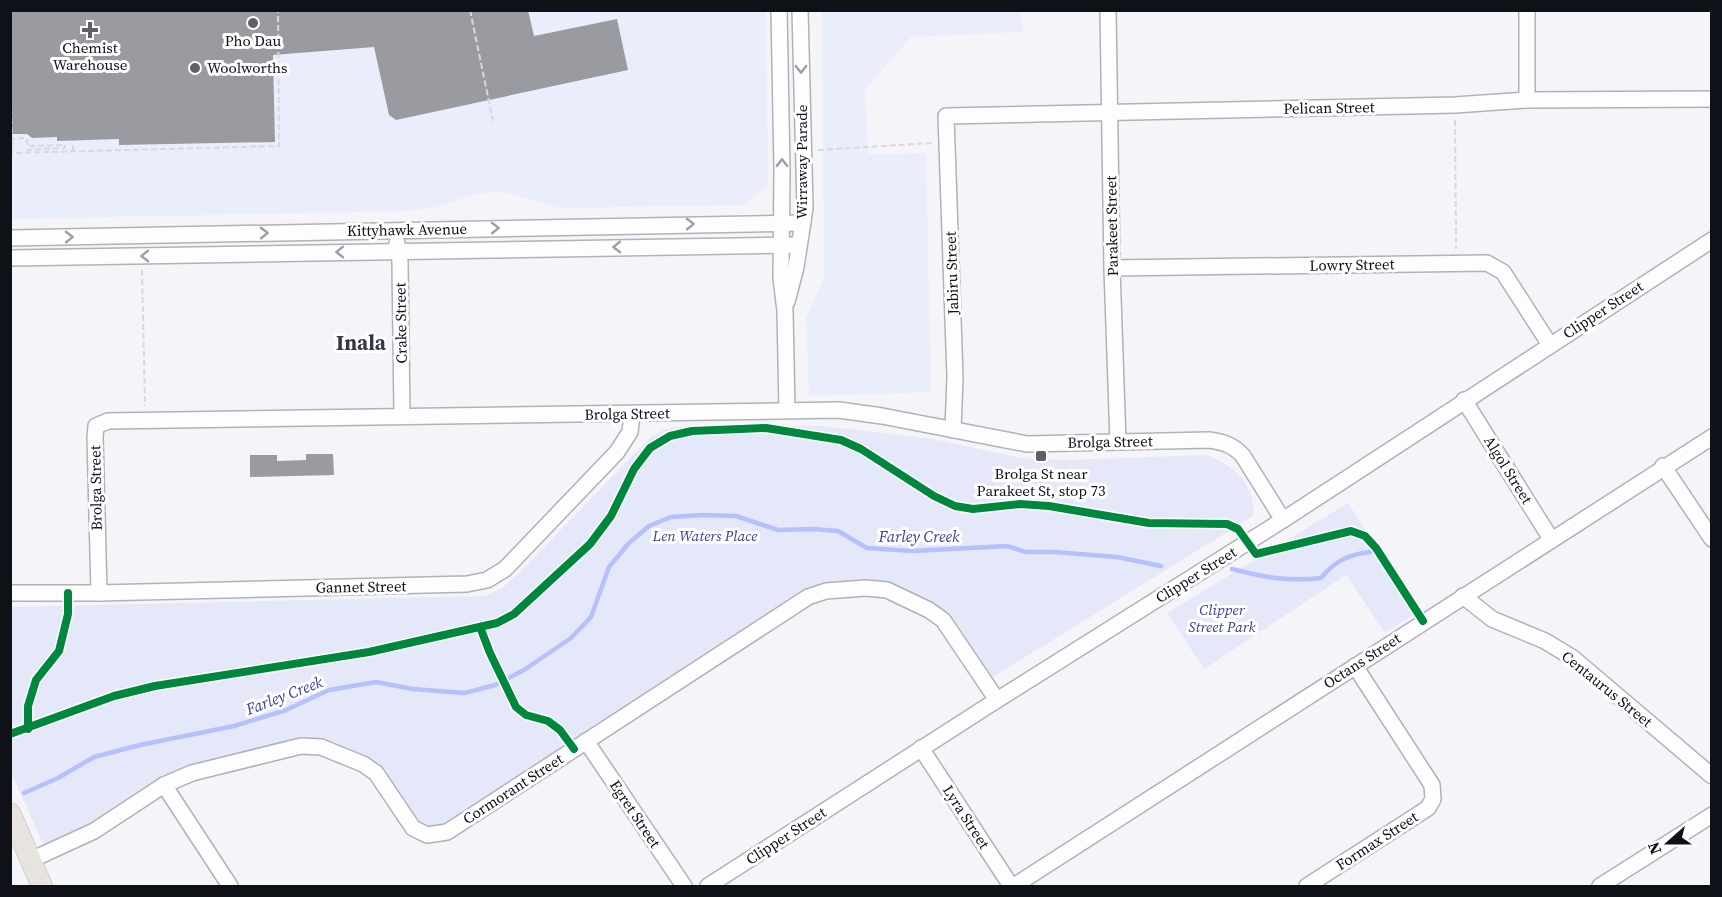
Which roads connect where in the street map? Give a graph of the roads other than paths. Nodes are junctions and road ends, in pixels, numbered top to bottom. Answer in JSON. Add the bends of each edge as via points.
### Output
{"nodes":[{"id":1,"x":779,"y":10,"type":"edge"},
{"id":2,"x":800,"y":10,"type":"edge"},
{"id":3,"x":1108,"y":10,"type":"edge"},
{"id":4,"x":1527,"y":10,"type":"edge"},
{"id":5,"x":1712,"y":99,"type":"edge"},
{"id":6,"x":1527,"y":100,"type":"junction"},
{"id":7,"x":1110,"y":113,"type":"junction"},
{"id":8,"x":946,"y":116,"type":"joint"},
{"id":9,"x":782,"y":222,"type":"junction"},
{"id":10,"x":803,"y":223,"type":"junction"},
{"id":11,"x":394,"y":230,"type":"junction"},
{"id":12,"x":10,"y":238,"type":"edge"},
{"id":13,"x":1712,"y":240,"type":"edge"},
{"id":14,"x":781,"y":244,"type":"junction"},
{"id":15,"x":799,"y":245,"type":"junction"},
{"id":16,"x":399,"y":252,"type":"junction"},
{"id":17,"x":10,"y":258,"type":"edge"},
{"id":18,"x":1112,"y":268,"type":"junction"},
{"id":19,"x":785,"y":311,"type":"junction"},
{"id":20,"x":1550,"y":345,"type":"junction"},
{"id":21,"x":1464,"y":400,"type":"junction"},
{"id":22,"x":787,"y":410,"type":"junction"},
{"id":23,"x":632,"y":414,"type":"junction"},
{"id":24,"x":402,"y":416,"type":"junction"},
{"id":25,"x":952,"y":430,"type":"junction"},
{"id":26,"x":1712,"y":437,"type":"edge"},
{"id":27,"x":1118,"y":442,"type":"junction"},
{"id":28,"x":1664,"y":466,"type":"junction"},
{"id":29,"x":1283,"y":520,"type":"junction"},
{"id":30,"x":1551,"y":538,"type":"junction"},
{"id":31,"x":1712,"y":540,"type":"edge"},
{"id":32,"x":10,"y":593,"type":"edge"},
{"id":33,"x":99,"y":593,"type":"junction"},
{"id":34,"x":1463,"y":596,"type":"junction"},
{"id":35,"x":1355,"y":666,"type":"junction"},
{"id":36,"x":997,"y":700,"type":"junction"},
{"id":37,"x":586,"y":741,"type":"junction"},
{"id":38,"x":921,"y":748,"type":"junction"},
{"id":39,"x":1712,"y":777,"type":"edge"},
{"id":40,"x":164,"y":785,"type":"junction"},
{"id":41,"x":10,"y":813,"type":"edge"},
{"id":42,"x":1712,"y":815,"type":"edge"},
{"id":43,"x":31,"y":860,"type":"junction"},
{"id":44,"x":1604,"y":885,"type":"edge"},
{"id":45,"x":42,"y":886,"type":"edge"},
{"id":46,"x":230,"y":886,"type":"edge"},
{"id":47,"x":684,"y":886,"type":"edge"},
{"id":48,"x":708,"y":886,"type":"edge"},
{"id":49,"x":1012,"y":886,"type":"edge"},
{"id":50,"x":1307,"y":886,"type":"edge"}],
"edges":[{"from":9,"to":1,"type":"street","name":"Wirraway Parade","one_way":true},
{"from":2,"to":10,"type":"street","name":"Wirraway Parade","one_way":true},
{"from":3,"to":7,"type":"street","name":"Parakeet Street"},
{"from":4,"to":6,"type":"street"},
{"from":5,"to":6,"type":"street","name":"Pelican Street"},
{"from":6,"to":7,"type":"street","name":"Pelican Street"},
{"from":7,"to":8,"type":"street","name":"Pelican Street"},
{"from":7,"to":18,"type":"street","name":"Parakeet Street"},
{"from":8,"to":25,"type":"street","name":"Jabiru Street","via":[[955,377]]},
{"from":9,"to":10,"type":"street","name":"Kittyhawk Avenue"},
{"from":11,"to":9,"type":"street","name":"Kittyhawk Avenue","one_way":true},
{"from":9,"to":14,"type":"street","name":"Wirraway Parade"},
{"from":10,"to":15,"type":"street","name":"Wirraway Parade"},
{"from":12,"to":11,"type":"street","name":"Kittyhawk Avenue","one_way":true},
{"from":11,"to":16,"type":"street","name":"Crake Street"},
{"from":13,"to":20,"type":"street","name":"Clipper Street"},
{"from":14,"to":15,"type":"street","name":"Kittyhawk Avenue"},
{"from":14,"to":16,"type":"street","name":"Kittyhawk Avenue","one_way":true},
{"from":14,"to":19,"type":"street","name":"Wirraway Parade"},
{"from":15,"to":19,"type":"street","name":"Wirraway Parade"},
{"from":16,"to":17,"type":"street","name":"Kittyhawk Avenue","one_way":true},
{"from":16,"to":24,"type":"street","name":"Crake Street"},
{"from":18,"to":20,"type":"street","name":"Lowry Street","via":[[1487,263],[1503,272]]},
{"from":18,"to":27,"type":"street","name":"Parakeet Street"},
{"from":19,"to":22,"type":"street","name":"Wirraway Parade"},
{"from":20,"to":21,"type":"street","name":"Clipper Street"},
{"from":21,"to":29,"type":"street","name":"Clipper Street"},
{"from":21,"to":30,"type":"street","name":"Algol Street"},
{"from":22,"to":23,"type":"street","name":"Brolga Street"},
{"from":22,"to":25,"type":"street","name":"Brolga Street","via":[[839,410]]},
{"from":23,"to":24,"type":"street","name":"Brolga Street"},
{"from":23,"to":33,"type":"street","name":"Gannet Street","via":[[630,432],[617,452],[505,569],[486,580],[467,584]]},
{"from":24,"to":33,"type":"street","name":"Brolga Street","via":[[108,421],[96,426]]},
{"from":25,"to":27,"type":"street","name":"Brolga Street","via":[[1027,444]]},
{"from":26,"to":28,"type":"street","name":"Octans Street"},
{"from":27,"to":29,"type":"street","name":"Brolga Street","via":[[1227,443],[1243,456]]},
{"from":28,"to":30,"type":"street","name":"Octans Street"},
{"from":28,"to":31,"type":"street"},
{"from":29,"to":36,"type":"street","name":"Clipper Street"},
{"from":30,"to":34,"type":"street","name":"Octans Street"},
{"from":32,"to":33,"type":"street","name":"Gannet Street"},
{"from":34,"to":35,"type":"street","name":"Octans Street"},
{"from":34,"to":39,"type":"street","name":"Centaurus Street","via":[[1492,619],[1545,641],[1573,658]]},
{"from":35,"to":49,"type":"street","name":"Octans Street"},
{"from":35,"to":50,"type":"street","name":"Formax Street","via":[[1432,785],[1433,799],[1428,808]]},
{"from":36,"to":37,"type":"street","name":"Cormorant Street","via":[[944,620],[929,610],[886,590],[826,591],[808,597]]},
{"from":36,"to":38,"type":"street","name":"Clipper Street"},
{"from":37,"to":40,"type":"street","name":"Cormorant Street","via":[[447,832],[427,834],[413,828],[376,773],[321,747],[301,746],[192,773]]},
{"from":37,"to":47,"type":"street","name":"Egret Street"},
{"from":38,"to":48,"type":"street","name":"Clipper Street"},
{"from":38,"to":49,"type":"street","name":"Lyra Street"},
{"from":40,"to":43,"type":"street","name":"Cormorant Street","via":[[94,831]]},
{"from":40,"to":46,"type":"street"},
{"from":41,"to":43,"type":"main road"},
{"from":42,"to":44,"type":"street"},
{"from":43,"to":45,"type":"main road"}]}
